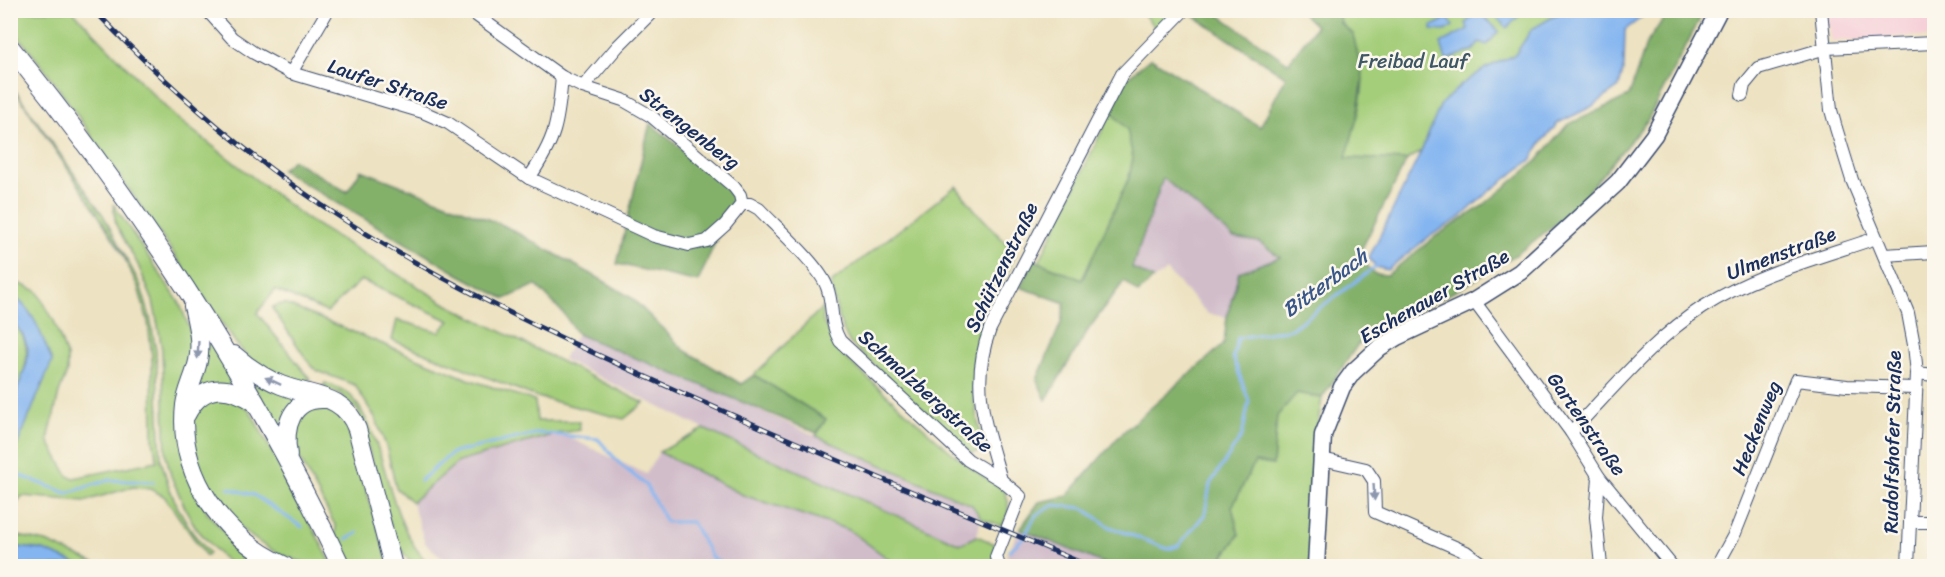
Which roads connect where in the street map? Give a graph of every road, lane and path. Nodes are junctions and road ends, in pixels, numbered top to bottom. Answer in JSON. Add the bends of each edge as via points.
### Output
{"nodes":[{"id":1,"x":207,"y":10,"type":"edge"},
{"id":2,"x":328,"y":10,"type":"edge"},
{"id":3,"x":469,"y":10,"type":"edge"},
{"id":4,"x":654,"y":10,"type":"edge"},
{"id":5,"x":1184,"y":10,"type":"edge"},
{"id":6,"x":1719,"y":10,"type":"edge"},
{"id":7,"x":1821,"y":10,"type":"edge"},
{"id":8,"x":1935,"y":43,"type":"edge"},
{"id":9,"x":10,"y":46,"type":"edge"},
{"id":10,"x":1826,"y":48,"type":"junction"},
{"id":11,"x":291,"y":73,"type":"junction"},
{"id":12,"x":562,"y":77,"type":"junction"},
{"id":13,"x":583,"y":87,"type":"junction"},
{"id":14,"x":1742,"y":95,"type":"dead end"},
{"id":15,"x":530,"y":178,"type":"junction"},
{"id":16,"x":742,"y":204,"type":"junction"},
{"id":17,"x":1876,"y":237,"type":"junction"},
{"id":18,"x":1935,"y":252,"type":"edge"},
{"id":19,"x":1884,"y":255,"type":"junction"},
{"id":20,"x":828,"y":289,"type":"joint"},
{"id":21,"x":190,"y":293,"type":"junction"},
{"id":22,"x":1474,"y":301,"type":"junction"},
{"id":23,"x":223,"y":347,"type":"junction"},
{"id":24,"x":1917,"y":373,"type":"junction"},
{"id":25,"x":1935,"y":375,"type":"edge"},
{"id":26,"x":1915,"y":388,"type":"junction"},
{"id":27,"x":328,"y":399,"type":"junction"},
{"id":28,"x":257,"y":404,"type":"junction"},
{"id":29,"x":185,"y":417,"type":"junction"},
{"id":30,"x":1571,"y":432,"type":"junction"},
{"id":31,"x":1322,"y":459,"type":"junction"},
{"id":32,"x":291,"y":466,"type":"junction"},
{"id":33,"x":1599,"y":477,"type":"junction"},
{"id":34,"x":1001,"y":480,"type":"junction"},
{"id":35,"x":1910,"y":522,"type":"junction"},
{"id":36,"x":1935,"y":522,"type":"edge"},
{"id":37,"x":384,"y":530,"type":"junction"},
{"id":38,"x":285,"y":567,"type":"edge"},
{"id":39,"x":341,"y":567,"type":"edge"},
{"id":40,"x":393,"y":567,"type":"edge"},
{"id":41,"x":405,"y":567,"type":"edge"},
{"id":42,"x":999,"y":567,"type":"edge"},
{"id":43,"x":1316,"y":567,"type":"edge"},
{"id":44,"x":1485,"y":567,"type":"edge"},
{"id":45,"x":1600,"y":567,"type":"edge"},
{"id":46,"x":1672,"y":567,"type":"edge"},
{"id":47,"x":1717,"y":567,"type":"edge"},
{"id":48,"x":1908,"y":567,"type":"edge"}],
"edges":[{"from":1,"to":11,"type":"street","name":"Laufer Straße","via":[[232,38]]},
{"from":2,"to":11,"type":"street","name":"Laufer Straße"},
{"from":3,"to":12,"type":"street","name":"Strengenberg"},
{"from":4,"to":13,"type":"street"},
{"from":5,"to":34,"type":"street","name":"Schützenstraße","via":[[1122,74],[990,329],[982,350],[979,382],[982,413]]},
{"from":6,"to":22,"type":"main road","name":"Eschenauer Straße","via":[[1654,135],[1625,173],[1520,272]]},
{"from":7,"to":10,"type":"street","name":"Rudolfshofer Straße"},
{"from":8,"to":10,"type":"street"},
{"from":9,"to":21,"type":"main road","via":[[116,185]]},
{"from":10,"to":14,"type":"street","via":[[1758,68],[1744,85]]},
{"from":10,"to":17,"type":"street","name":"Rudolfshofer Straße","via":[[1831,110],[1852,180]]},
{"from":11,"to":15,"type":"street","name":"Laufer Straße","via":[[423,112],[448,123]]},
{"from":12,"to":13,"type":"street","name":"Strengenberg"},
{"from":12,"to":15,"type":"street","via":[[555,132]]},
{"from":13,"to":16,"type":"street","name":"Strengenberg","via":[[623,100],[651,116],[734,187]]},
{"from":15,"to":16,"type":"street","name":"Laufer Straße","via":[[654,236],[689,245],[713,237]]},
{"from":16,"to":20,"type":"street","name":"Strengenberg","via":[[759,209],[818,270]]},
{"from":17,"to":19,"type":"street","name":"Rudolfshofer Straße"},
{"from":17,"to":30,"type":"street","name":"Ulmenstraße","via":[[1743,285],[1703,307],[1668,332]]},
{"from":18,"to":19,"type":"street"},
{"from":19,"to":24,"type":"street","name":"Rudolfshofer Straße","via":[[1908,313]]},
{"from":20,"to":34,"type":"street","name":"Schmalzbergstraße","via":[[833,330],[840,341],[968,460]]},
{"from":21,"to":23,"type":"main road"},
{"from":21,"to":29,"type":"main road","one_way":true,"via":[[199,347]]},
{"from":22,"to":30,"type":"street","name":"Gartenstraße"},
{"from":22,"to":31,"type":"main road","name":"Eschenauer Straße","via":[[1397,337],[1353,372],[1342,387],[1323,435]]},
{"from":27,"to":23,"type":"main road","one_way":true,"via":[[268,380]]},
{"from":23,"to":28,"type":"main road"},
{"from":24,"to":25,"type":"street"},
{"from":24,"to":26,"type":"street","name":"Rudolfshofer Straße"},
{"from":26,"to":35,"type":"street","name":"Rudolfshofer Straße"},
{"from":26,"to":47,"type":"street","name":"Heckenweg","via":[[1796,380],[1735,533]]},
{"from":27,"to":32,"type":"main road","via":[[311,400],[291,416],[286,432]]},
{"from":27,"to":37,"type":"main road","via":[[345,408],[354,421]]},
{"from":28,"to":29,"type":"main road","via":[[241,393],[219,390],[198,397]]},
{"from":28,"to":32,"type":"main road"},
{"from":29,"to":38,"type":"main road","via":[[193,467],[216,512],[242,540]]},
{"from":30,"to":33,"type":"street","name":"Gartenstraße"},
{"from":31,"to":43,"type":"main road","name":"Eschenauer Straße"},
{"from":31,"to":44,"type":"street","one_way":true,"via":[[1366,469],[1374,481],[1376,512],[1466,552]]},
{"from":32,"to":39,"type":"main road"},
{"from":33,"to":45,"type":"street","via":[[1596,517]]},
{"from":33,"to":46,"type":"street","name":"Gartenstraße"},
{"from":34,"to":42,"type":"street","name":"Schützenstraße","via":[[1020,496],[996,557]]},
{"from":35,"to":36,"type":"street"},
{"from":35,"to":48,"type":"street","name":"Rudolfshofer Straße"},
{"from":37,"to":40,"type":"main road"},
{"from":37,"to":41,"type":"main road"}]}
